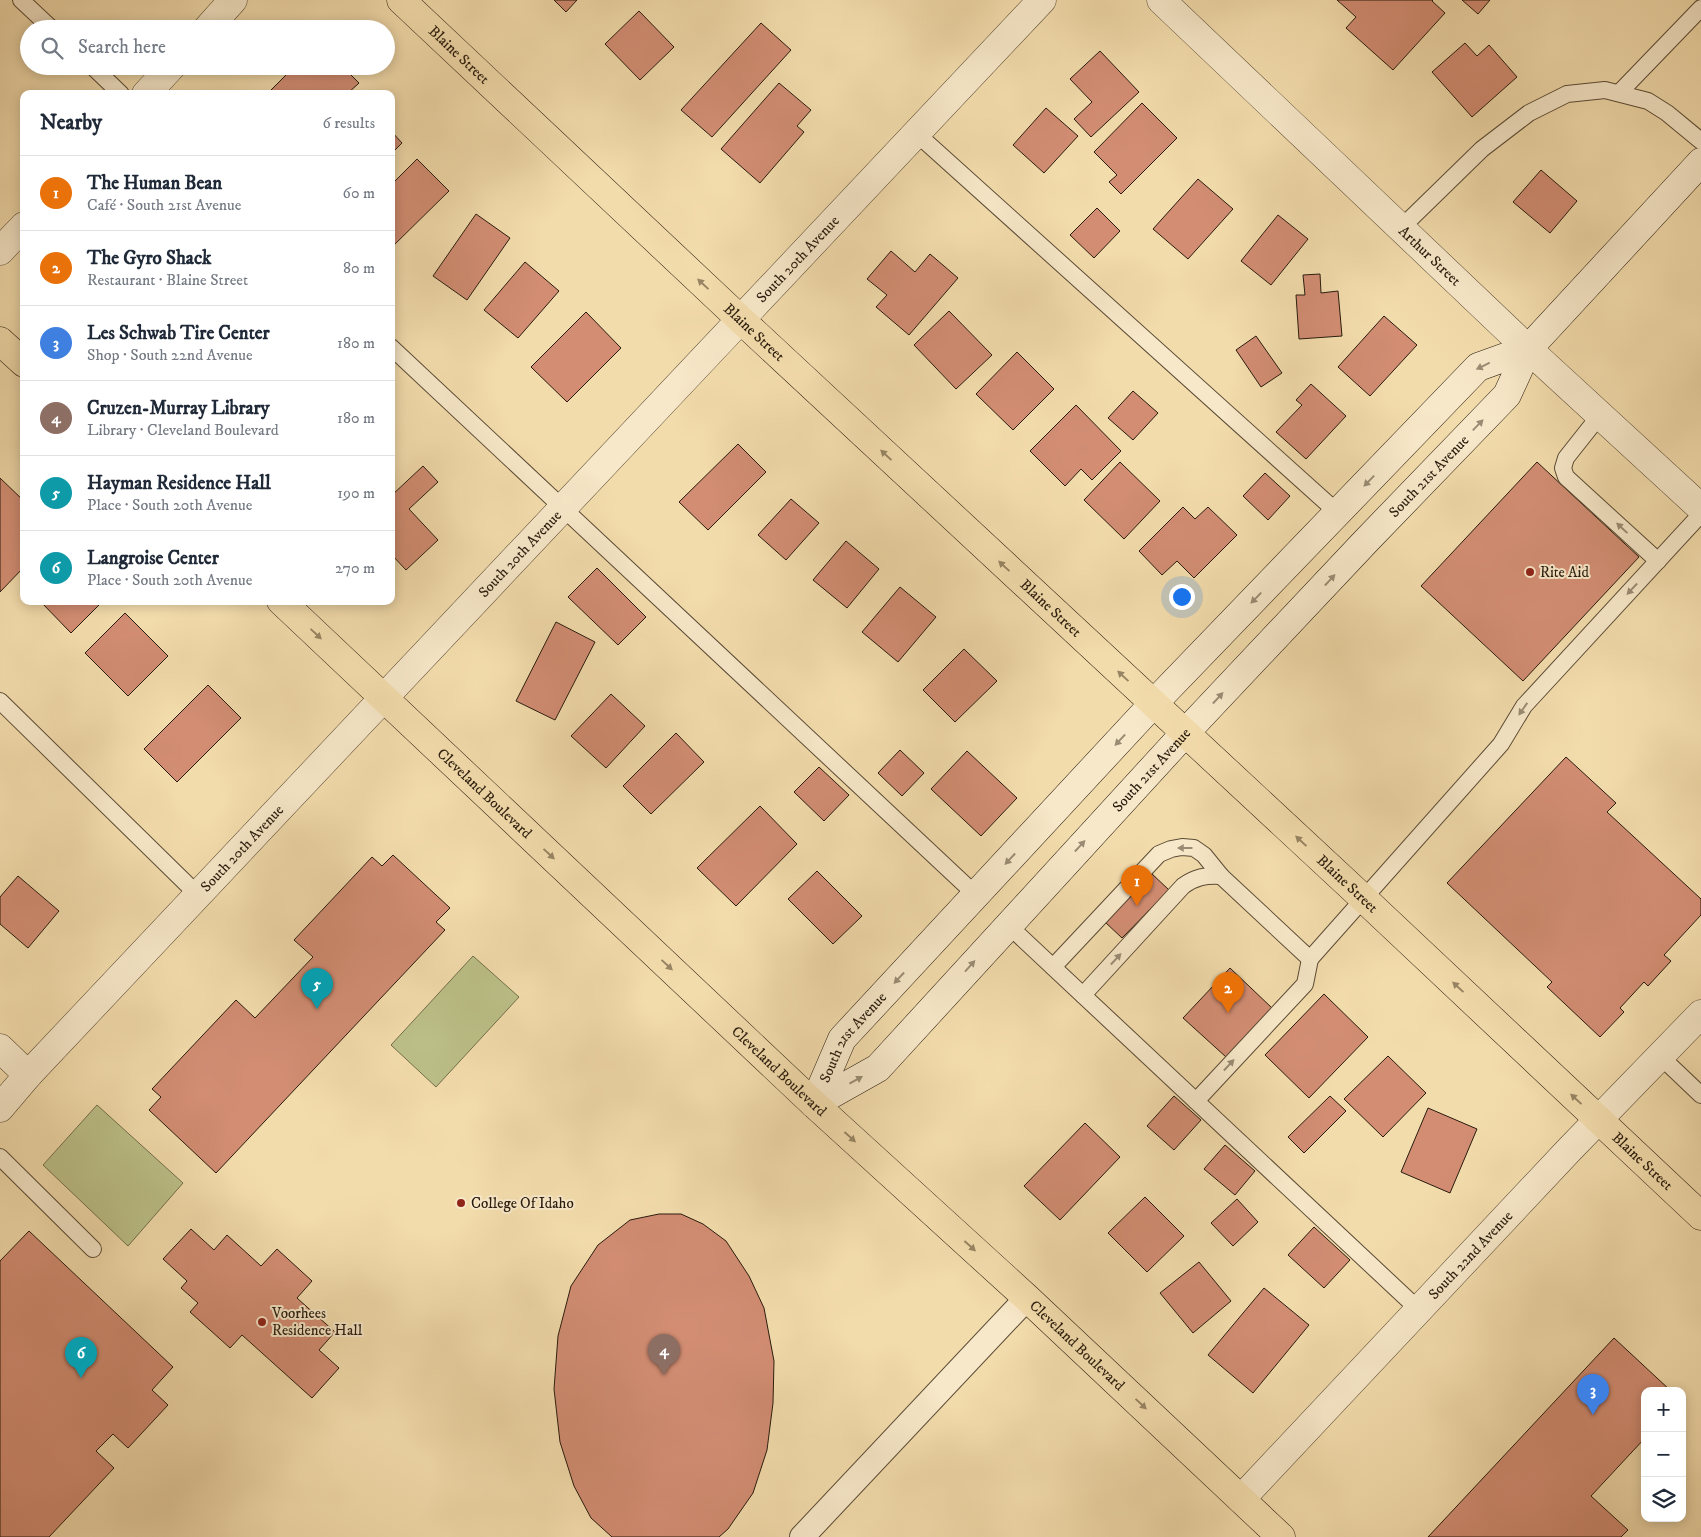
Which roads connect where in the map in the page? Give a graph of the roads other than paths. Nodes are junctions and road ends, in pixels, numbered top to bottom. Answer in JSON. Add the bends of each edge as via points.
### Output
{"nodes":[{"id":1,"x":21,"y":0,"type":"edge"},
{"id":2,"x":234,"y":0,"type":"edge"},
{"id":3,"x":401,"y":0,"type":"edge"},
{"id":4,"x":1042,"y":0,"type":"edge"},
{"id":5,"x":1161,"y":0,"type":"edge"},
{"id":6,"x":1701,"y":8,"type":"edge"},
{"id":7,"x":42,"y":20,"type":"edge"},
{"id":8,"x":215,"y":20,"type":"edge"},
{"id":9,"x":101,"y":75,"type":"edge"},
{"id":10,"x":164,"y":75,"type":"edge"},
{"id":11,"x":117,"y":90,"type":"edge"},
{"id":12,"x":150,"y":90,"type":"edge"},
{"id":13,"x":1618,"y":93,"type":"junction"},
{"id":14,"x":916,"y":133,"type":"junction"},
{"id":15,"x":1701,"y":141,"type":"edge"},
{"id":16,"x":1701,"y":162,"type":"edge"},
{"id":17,"x":1401,"y":228,"type":"junction"},
{"id":18,"x":20,"y":230,"type":"edge"},
{"id":19,"x":0,"y":251,"type":"edge"},
{"id":20,"x":740,"y":319,"type":"junction"},
{"id":21,"x":0,"y":341,"type":"edge"},
{"id":22,"x":1528,"y":349,"type":"junction"},
{"id":23,"x":395,"y":351,"type":"edge"},
{"id":24,"x":20,"y":359,"type":"edge"},
{"id":25,"x":1600,"y":415,"type":"junction"},
{"id":26,"x":563,"y":508,"type":"junction"},
{"id":27,"x":1701,"y":508,"type":"edge"},
{"id":28,"x":1338,"y":513,"type":"junction"},
{"id":29,"x":1701,"y":514,"type":"edge"},
{"id":30,"x":1658,"y":561,"type":"junction"},
{"id":31,"x":285,"y":605,"type":"edge"},
{"id":32,"x":385,"y":698,"type":"junction"},
{"id":33,"x":0,"y":701,"type":"edge"},
{"id":34,"x":1153,"y":704,"type":"junction"},
{"id":35,"x":1185,"y":733,"type":"junction"},
{"id":36,"x":1221,"y":876,"type":"junction"},
{"id":37,"x":198,"y":895,"type":"junction"},
{"id":38,"x":976,"y":895,"type":"junction"},
{"id":39,"x":1363,"y":898,"type":"junction"},
{"id":40,"x":1008,"y":925,"type":"junction"},
{"id":41,"x":1310,"y":959,"type":"junction"},
{"id":42,"x":1054,"y":967,"type":"junction"},
{"id":43,"x":1083,"y":995,"type":"junction"},
{"id":44,"x":1701,"y":1014,"type":"edge"},
{"id":45,"x":0,"y":1048,"type":"edge"},
{"id":46,"x":1660,"y":1056,"type":"junction"},
{"id":47,"x":28,"y":1075,"type":"junction"},
{"id":48,"x":1700,"y":1091,"type":"edge"},
{"id":49,"x":1196,"y":1101,"type":"junction"},
{"id":50,"x":814,"y":1104,"type":"junction"},
{"id":51,"x":0,"y":1108,"type":"edge"},
{"id":52,"x":1598,"y":1120,"type":"junction"},
{"id":53,"x":0,"y":1158,"type":"edge"},
{"id":54,"x":1701,"y":1216,"type":"edge"},
{"id":55,"x":94,"y":1249,"type":"dead end"},
{"id":56,"x":1027,"y":1298,"type":"junction"},
{"id":57,"x":1418,"y":1310,"type":"junction"},
{"id":58,"x":1241,"y":1499,"type":"junction"},
{"id":59,"x":802,"y":1537,"type":"edge"},
{"id":60,"x":1281,"y":1537,"type":"edge"}],
"edges":[{"from":1,"to":7,"type":"lane"},
{"from":2,"to":8,"type":"street"},
{"from":20,"to":3,"type":"main road","name":"Blaine Street","one_way":true},
{"from":4,"to":14,"type":"street","name":"South 20th Avenue"},
{"from":5,"to":17,"type":"street","name":"Arthur Street"},
{"from":6,"to":13,"type":"lane"},
{"from":9,"to":11,"type":"lane"},
{"from":10,"to":12,"type":"street"},
{"from":13,"to":15,"type":"lane","via":[[1648,101]]},
{"from":13,"to":17,"type":"lane","via":[[1605,90],[1567,94],[1529,113],[1482,149]]},
{"from":14,"to":20,"type":"street","name":"South 20th Avenue"},
{"from":14,"to":28,"type":"lane"},
{"from":16,"to":22,"type":"street","name":"South 21st Avenue"},
{"from":17,"to":22,"type":"street","name":"Arthur Street"},
{"from":18,"to":19,"type":"street"},
{"from":20,"to":26,"type":"street","name":"South 20th Avenue"},
{"from":34,"to":20,"type":"main road","name":"Blaine Street","one_way":true},
{"from":21,"to":24,"type":"main road"},
{"from":22,"to":25,"type":"street","name":"Arthur Street"},
{"from":22,"to":28,"type":"street","name":"South 21st Avenue","one_way":true,"via":[[1478,367]]},
{"from":35,"to":22,"type":"street","name":"South 21st Avenue","one_way":true,"via":[[1507,395]]},
{"from":23,"to":26,"type":"lane"},
{"from":25,"to":27,"type":"street","name":"Arthur Street"},
{"from":30,"to":25,"type":"lane","one_way":true,"via":[[1566,477],[1563,468],[1566,458]]},
{"from":26,"to":32,"type":"street","name":"South 20th Avenue"},
{"from":26,"to":38,"type":"lane"},
{"from":28,"to":34,"type":"street","name":"South 21st Avenue","one_way":true},
{"from":29,"to":30,"type":"lane"},
{"from":30,"to":39,"type":"lane","one_way":true,"via":[[1524,706],[1501,744]]},
{"from":31,"to":32,"type":"main road","name":"Cleveland Boulevard","one_way":true},
{"from":32,"to":37,"type":"street","name":"South 20th Avenue"},
{"from":32,"to":50,"type":"main road","name":"Cleveland Boulevard","one_way":true},
{"from":33,"to":37,"type":"lane"},
{"from":34,"to":35,"type":"main road","name":"Blaine Street"},
{"from":34,"to":38,"type":"street","name":"South 21st Avenue","one_way":true},
{"from":39,"to":35,"type":"main road","name":"Blaine Street","one_way":true},
{"from":40,"to":35,"type":"street","name":"South 21st Avenue","one_way":true},
{"from":36,"to":41,"type":"lane"},
{"from":36,"to":42,"type":"lane","one_way":true,"via":[[1194,848],[1182,847],[1159,854]]},
{"from":43,"to":36,"type":"lane","one_way":true,"via":[[1183,886],[1193,878]]},
{"from":37,"to":47,"type":"street","name":"South 20th Avenue"},
{"from":38,"to":50,"type":"street","name":"South 21st Avenue","one_way":true,"via":[[842,1039]]},
{"from":39,"to":41,"type":"lane"},
{"from":52,"to":39,"type":"main road","name":"Blaine Street","one_way":true},
{"from":40,"to":42,"type":"lane"},
{"from":50,"to":40,"type":"street","name":"South 21st Avenue","one_way":true,"via":[[878,1068]]},
{"from":49,"to":41,"type":"lane","one_way":true,"via":[[1305,984]]},
{"from":42,"to":43,"type":"lane"},
{"from":43,"to":49,"type":"lane"},
{"from":44,"to":46,"type":"street","name":"South 22nd Avenue"},
{"from":45,"to":47,"type":"street"},
{"from":46,"to":48,"type":"lane"},
{"from":46,"to":52,"type":"street","name":"South 22nd Avenue"},
{"from":47,"to":51,"type":"street","name":"South 20th Avenue"},
{"from":49,"to":57,"type":"lane"},
{"from":50,"to":56,"type":"main road","name":"Cleveland Boulevard","one_way":true},
{"from":52,"to":54,"type":"main road","name":"Blaine Street"},
{"from":52,"to":57,"type":"street","name":"South 22nd Avenue"},
{"from":53,"to":55,"type":"lane"},
{"from":56,"to":58,"type":"main road","name":"Cleveland Boulevard","one_way":true},
{"from":56,"to":59,"type":"street"},
{"from":57,"to":58,"type":"street","name":"South 22nd Avenue"},
{"from":58,"to":60,"type":"main road","name":"Cleveland Boulevard"}]}
